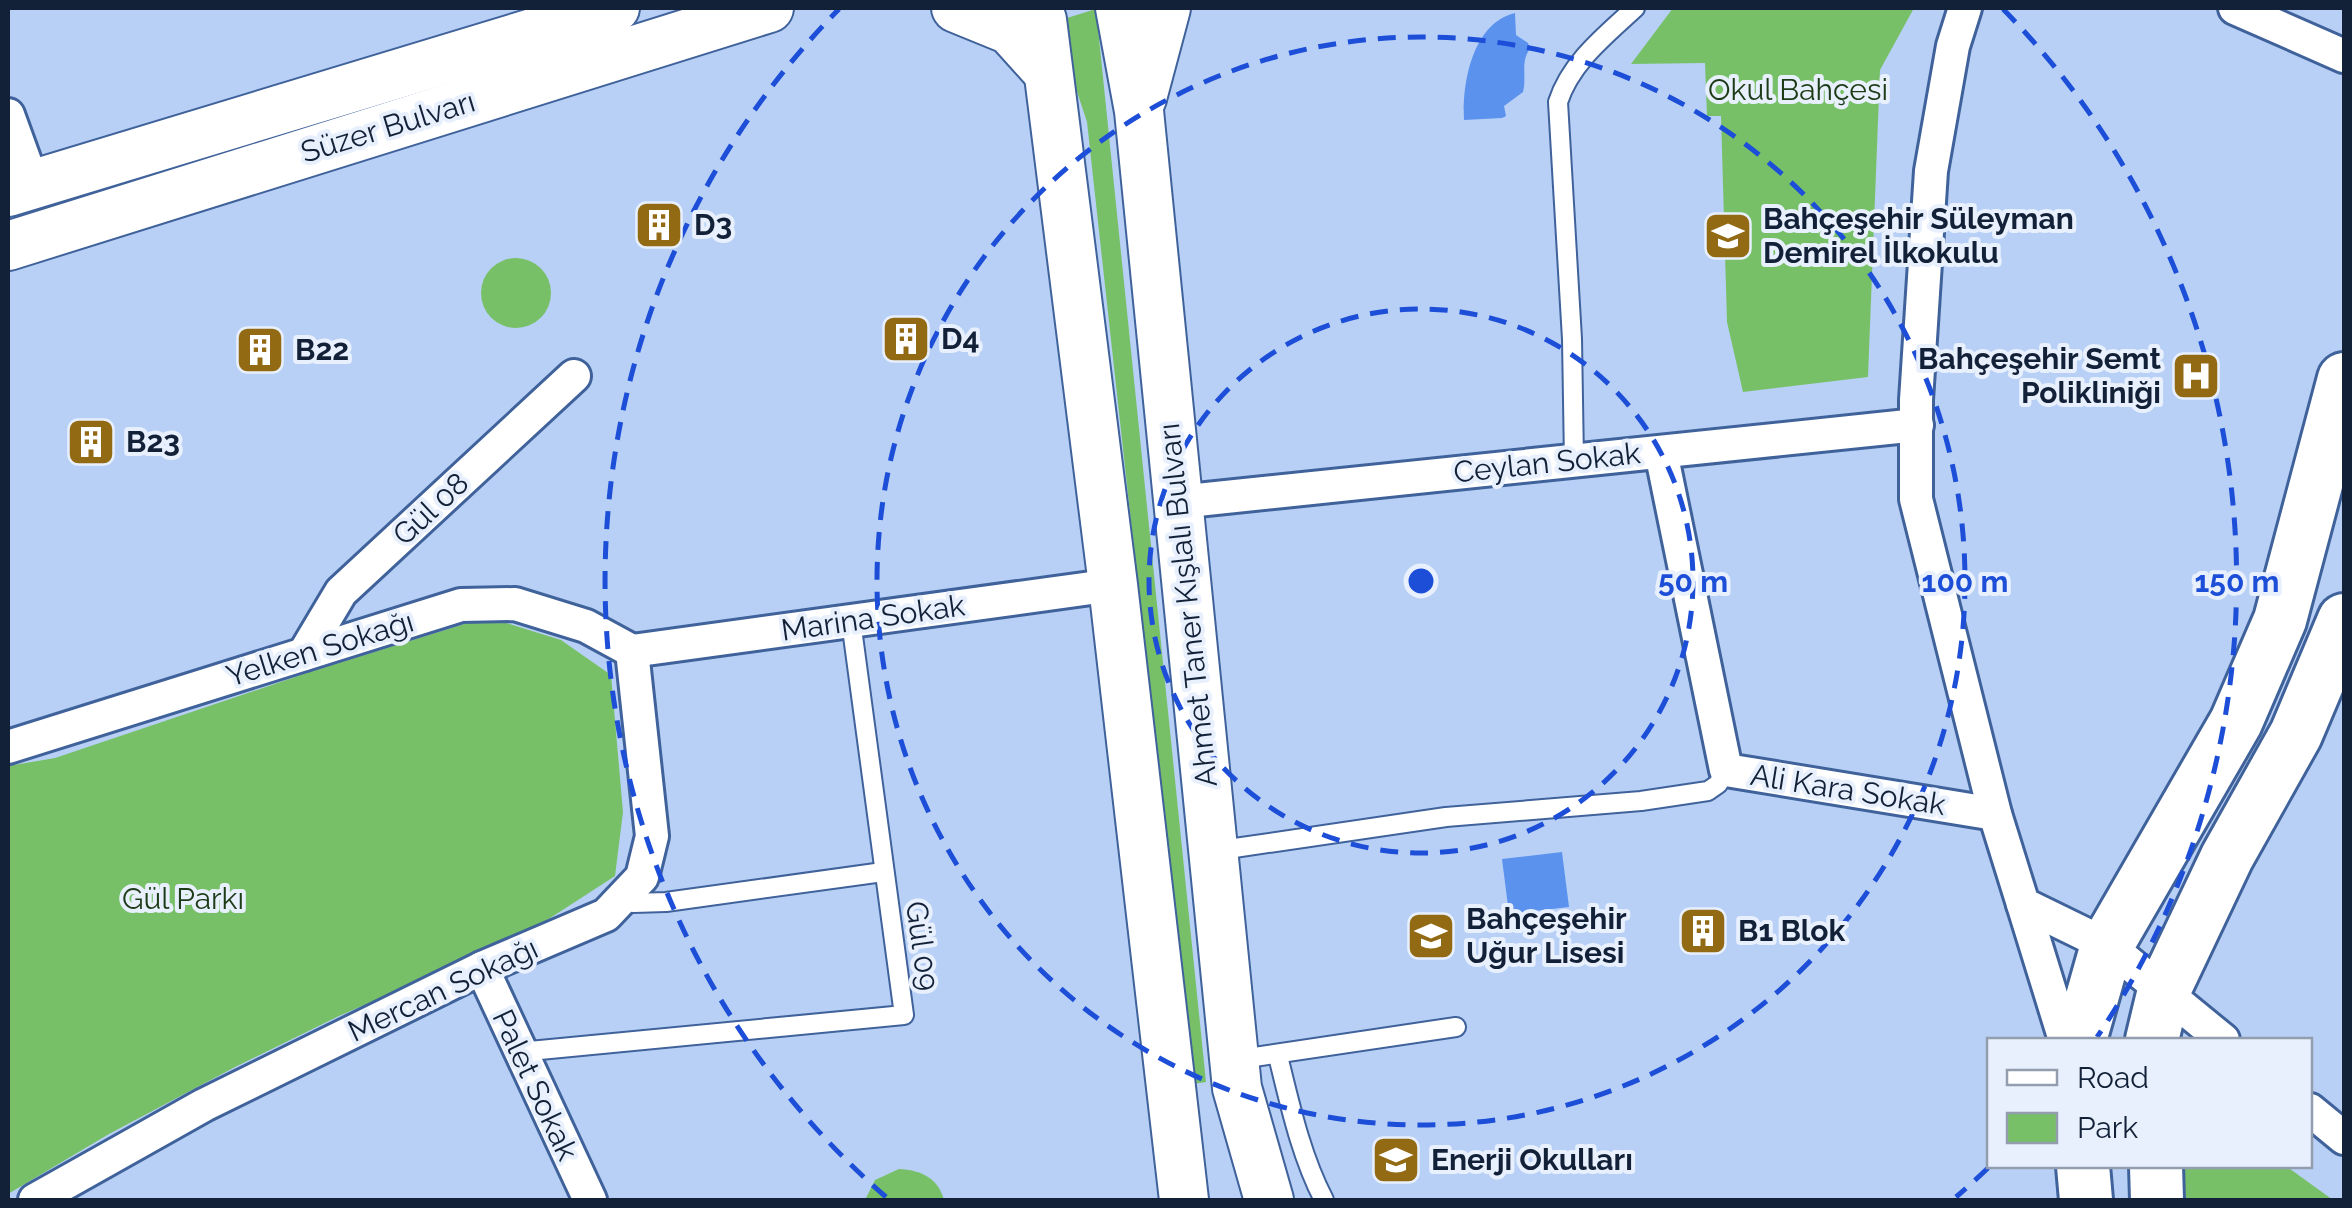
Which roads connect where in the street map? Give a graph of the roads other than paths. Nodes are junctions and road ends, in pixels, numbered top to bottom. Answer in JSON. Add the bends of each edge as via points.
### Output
{"nodes":[{"id":1,"x":615,"y":8,"type":"edge"},
{"id":2,"x":769,"y":8,"type":"edge"},
{"id":3,"x":956,"y":8,"type":"edge"},
{"id":4,"x":1037,"y":8,"type":"edge"},
{"id":5,"x":1120,"y":8,"type":"edge"},
{"id":6,"x":1166,"y":8,"type":"edge"},
{"id":7,"x":1634,"y":8,"type":"edge"},
{"id":8,"x":1965,"y":8,"type":"edge"},
{"id":9,"x":2236,"y":8,"type":"edge"},
{"id":10,"x":2344,"y":56,"type":"edge"},
{"id":11,"x":1046,"y":71,"type":"junction"},
{"id":12,"x":1139,"y":112,"type":"junction"},
{"id":13,"x":8,"y":115,"type":"edge"},
{"id":14,"x":20,"y":188,"type":"edge"},
{"id":15,"x":8,"y":246,"type":"edge"},
{"id":16,"x":574,"y":376,"type":"dead end"},
{"id":17,"x":2344,"y":380,"type":"edge"},
{"id":18,"x":1916,"y":424,"type":"junction"},
{"id":19,"x":1661,"y":452,"type":"junction"},
{"id":20,"x":1574,"y":461,"type":"junction"},
{"id":21,"x":1178,"y":502,"type":"junction"},
{"id":22,"x":1113,"y":586,"type":"junction"},
{"id":23,"x":2344,"y":620,"type":"edge"},
{"id":24,"x":851,"y":621,"type":"junction"},
{"id":25,"x":632,"y":650,"type":"junction"},
{"id":26,"x":304,"y":654,"type":"junction"},
{"id":27,"x":9,"y":738,"type":"edge"},
{"id":28,"x":1726,"y":770,"type":"junction"},
{"id":29,"x":1995,"y":814,"type":"junction"},
{"id":30,"x":1213,"y":851,"type":"junction"},
{"id":31,"x":883,"y":872,"type":"junction"},
{"id":32,"x":621,"y":899,"type":"junction"},
{"id":33,"x":2024,"y":904,"type":"junction"},
{"id":34,"x":2134,"y":967,"type":"junction"},
{"id":35,"x":482,"y":968,"type":"junction"},
{"id":36,"x":1456,"y":1026,"type":"dead end"},
{"id":37,"x":2064,"y":1038,"type":"edge"},
{"id":38,"x":2081,"y":1038,"type":"edge"},
{"id":39,"x":2152,"y":1038,"type":"edge"},
{"id":40,"x":2221,"y":1038,"type":"edge"},
{"id":41,"x":518,"y":1052,"type":"junction"},
{"id":42,"x":1256,"y":1058,"type":"junction"},
{"id":43,"x":2312,"y":1112,"type":"edge"},
{"id":44,"x":2344,"y":1138,"type":"edge"},
{"id":45,"x":2083,"y":1168,"type":"edge"},
{"id":46,"x":2156,"y":1168,"type":"edge"},
{"id":47,"x":35,"y":1200,"type":"edge"},
{"id":48,"x":590,"y":1200,"type":"edge"},
{"id":49,"x":1184,"y":1200,"type":"edge"},
{"id":50,"x":1269,"y":1200,"type":"edge"},
{"id":51,"x":1324,"y":1200,"type":"edge"},
{"id":52,"x":2086,"y":1200,"type":"edge"},
{"id":53,"x":2157,"y":1200,"type":"edge"}],
"edges":[{"from":1,"to":14,"type":"main road","name":"Süzer Bulvarı"},
{"from":2,"to":15,"type":"main road","name":"Süzer Bulvarı"},
{"from":3,"to":11,"type":"main road","via":[[1010,30]]},
{"from":4,"to":11,"type":"main road"},
{"from":5,"to":12,"type":"main road","name":"Ahmet Taner Kışlalı Bulvarı"},
{"from":6,"to":12,"type":"main road"},
{"from":7,"to":20,"type":"lane","via":[[1576,66],[1558,102]]},
{"from":8,"to":18,"type":"street","via":[[1931,171]]},
{"from":9,"to":10,"type":"street"},
{"from":11,"to":22,"type":"main road"},
{"from":12,"to":21,"type":"main road","name":"Ahmet Taner Kışlalı Bulvarı"},
{"from":13,"to":14,"type":"street"},
{"from":16,"to":26,"type":"street","name":"Gül 08","via":[[342,592]]},
{"from":17,"to":34,"type":"main road","via":[[2280,620]]},
{"from":18,"to":19,"type":"street","name":"Ceylan Sokak"},
{"from":18,"to":29,"type":"street","via":[[1916,499]]},
{"from":19,"to":20,"type":"street","name":"Ceylan Sokak"},
{"from":19,"to":28,"type":"street","name":"Ali Kara Sokak"},
{"from":20,"to":21,"type":"street","name":"Ceylan Sokak"},
{"from":21,"to":30,"type":"main road","name":"Ahmet Taner Kışlalı Bulvarı"},
{"from":22,"to":24,"type":"street","name":"Marina Sokak"},
{"from":22,"to":49,"type":"main road"},
{"from":23,"to":34,"type":"main road","via":[[2296,734],[2227,857]]},
{"from":24,"to":25,"type":"street","name":"Marina Sokak"},
{"from":24,"to":31,"type":"lane","name":"Gül 09"},
{"from":25,"to":26,"type":"street","name":"Yelken Sokağı","via":[[586,626],[496,604],[460,605]]},
{"from":25,"to":32,"type":"street","name":"Mercan Sokağı","via":[[652,836],[642,877]]},
{"from":26,"to":27,"type":"street","name":"Yelken Sokağı"},
{"from":28,"to":29,"type":"street","name":"Ali Kara Sokak"},
{"from":28,"to":30,"type":"lane","via":[[1718,784],[1692,794],[1446,817]]},
{"from":29,"to":33,"type":"street"},
{"from":30,"to":42,"type":"main road","name":"Ahmet Taner Kışlalı Bulvarı"},
{"from":31,"to":32,"type":"lane","via":[[666,902]]},
{"from":31,"to":41,"type":"lane","name":"Gül 09","via":[[904,1015]]},
{"from":32,"to":35,"type":"street","name":"Mercan Sokağı","via":[[606,915]]},
{"from":33,"to":34,"type":"street"},
{"from":33,"to":37,"type":"street"},
{"from":34,"to":38,"type":"main road"},
{"from":34,"to":39,"type":"main road"},
{"from":34,"to":40,"type":"street"},
{"from":35,"to":41,"type":"street","name":"Palet Sokak"},
{"from":35,"to":47,"type":"street","name":"Mercan Sokağı","via":[[204,1105]]},
{"from":36,"to":42,"type":"lane"},
{"from":41,"to":48,"type":"street","name":"Palet Sokak"},
{"from":42,"to":50,"type":"main road","name":"Ahmet Taner Kışlalı Bulvarı","via":[[1237,1088]]},
{"from":42,"to":51,"type":"lane","via":[[1298,1130]]},
{"from":43,"to":44,"type":"street"},
{"from":45,"to":52,"type":"main road"},
{"from":46,"to":53,"type":"main road"}]}
